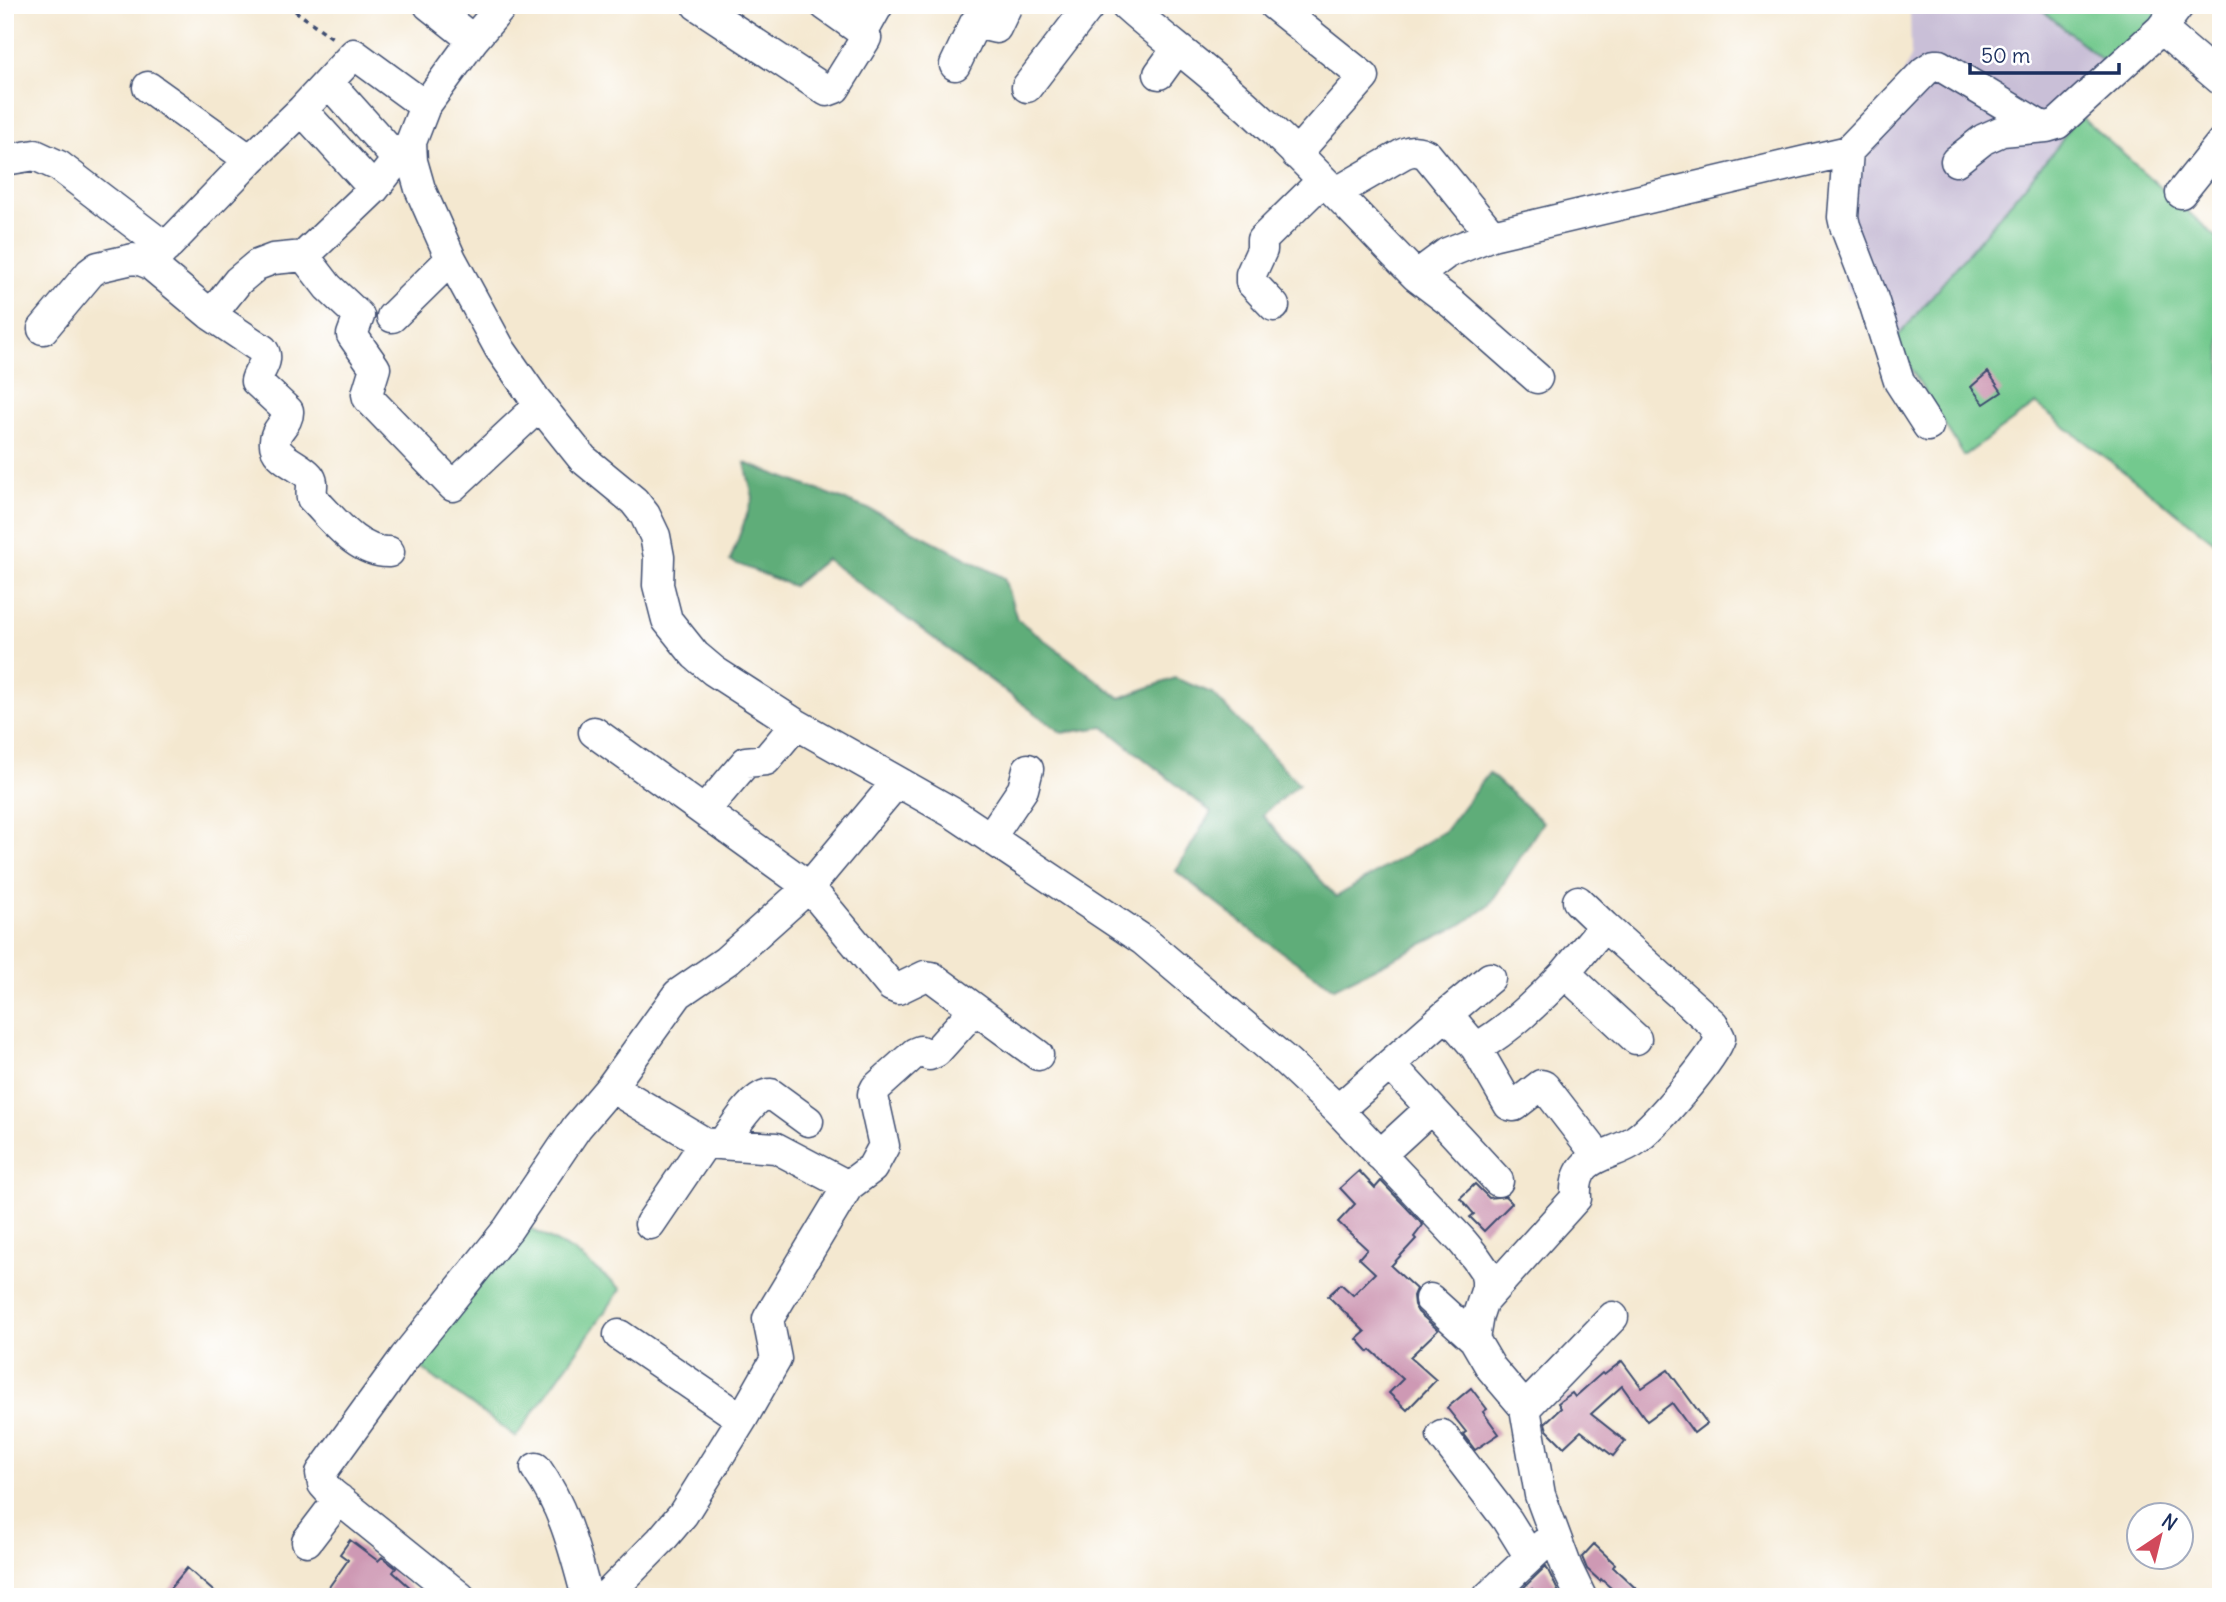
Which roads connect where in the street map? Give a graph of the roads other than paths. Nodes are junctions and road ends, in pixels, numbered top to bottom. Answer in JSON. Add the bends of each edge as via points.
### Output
{"nodes":[{"id":1,"x":429,"y":5,"type":"edge"},
{"id":2,"x":503,"y":5,"type":"edge"},
{"id":3,"x":697,"y":5,"type":"edge"},
{"id":4,"x":825,"y":5,"type":"edge"},
{"id":5,"x":878,"y":5,"type":"edge"},
{"id":6,"x":1007,"y":5,"type":"edge"},
{"id":7,"x":1090,"y":5,"type":"edge"},
{"id":8,"x":1126,"y":5,"type":"edge"},
{"id":9,"x":1274,"y":5,"type":"edge"},
{"id":10,"x":2179,"y":5,"type":"edge"},
{"id":11,"x":2161,"y":29,"type":"junction"},
{"id":12,"x":863,"y":32,"type":"junction"},
{"id":13,"x":473,"y":40,"type":"junction"},
{"id":14,"x":1177,"y":50,"type":"junction"},
{"id":15,"x":955,"y":65,"type":"dead end"},
{"id":16,"x":1159,"y":74,"type":"dead end"},
{"id":17,"x":2221,"y":80,"type":"edge"},
{"id":18,"x":328,"y":82,"type":"junction"},
{"id":19,"x":1027,"y":87,"type":"dead end"},
{"id":20,"x":148,"y":88,"type":"dead end"},
{"id":21,"x":425,"y":106,"type":"junction"},
{"id":22,"x":302,"y":110,"type":"junction"},
{"id":23,"x":2047,"y":127,"type":"junction"},
{"id":24,"x":2221,"y":143,"type":"edge"},
{"id":25,"x":404,"y":151,"type":"junction"},
{"id":26,"x":1848,"y":151,"type":"junction"},
{"id":27,"x":1296,"y":154,"type":"junction"},
{"id":28,"x":5,"y":160,"type":"edge"},
{"id":29,"x":250,"y":160,"type":"junction"},
{"id":30,"x":1956,"y":161,"type":"dead end"},
{"id":31,"x":1330,"y":186,"type":"junction"},
{"id":32,"x":374,"y":189,"type":"junction"},
{"id":33,"x":2181,"y":193,"type":"dead end"},
{"id":34,"x":1492,"y":234,"type":"junction"},
{"id":35,"x":158,"y":256,"type":"junction"},
{"id":36,"x":304,"y":256,"type":"junction"},
{"id":37,"x":451,"y":259,"type":"junction"},
{"id":38,"x":1416,"y":276,"type":"junction"},
{"id":39,"x":1274,"y":306,"type":"dead end"},
{"id":40,"x":211,"y":315,"type":"junction"},
{"id":41,"x":392,"y":317,"type":"dead end"},
{"id":42,"x":43,"y":329,"type":"dead end"},
{"id":43,"x":1537,"y":378,"type":"dead end"},
{"id":44,"x":537,"y":402,"type":"junction"},
{"id":45,"x":1928,"y":426,"type":"dead end"},
{"id":46,"x":390,"y":552,"type":"dead end"},
{"id":47,"x":796,"y":724,"type":"junction"},
{"id":48,"x":594,"y":732,"type":"dead end"},
{"id":49,"x":1028,"y":769,"type":"dead end"},
{"id":50,"x":896,"y":783,"type":"junction"},
{"id":51,"x":705,"y":810,"type":"junction"},
{"id":52,"x":990,"y":838,"type":"junction"},
{"id":53,"x":809,"y":887,"type":"junction"},
{"id":54,"x":1578,"y":901,"type":"dead end"},
{"id":55,"x":1604,"y":926,"type":"junction"},
{"id":56,"x":1564,"y":973,"type":"junction"},
{"id":57,"x":1490,"y":978,"type":"dead end"},
{"id":58,"x":974,"y":1010,"type":"junction"},
{"id":59,"x":1447,"y":1014,"type":"junction"},
{"id":60,"x":1636,"y":1039,"type":"dead end"},
{"id":61,"x":1476,"y":1048,"type":"junction"},
{"id":62,"x":1038,"y":1055,"type":"dead end"},
{"id":63,"x":1391,"y":1065,"type":"junction"},
{"id":64,"x":611,"y":1087,"type":"junction"},
{"id":65,"x":1430,"y":1109,"type":"junction"},
{"id":66,"x":1338,"y":1110,"type":"junction"},
{"id":67,"x":808,"y":1121,"type":"dead end"},
{"id":68,"x":713,"y":1143,"type":"junction"},
{"id":69,"x":1380,"y":1154,"type":"junction"},
{"id":70,"x":1598,"y":1156,"type":"junction"},
{"id":71,"x":1498,"y":1181,"type":"dead end"},
{"id":72,"x":848,"y":1186,"type":"junction"},
{"id":73,"x":650,"y":1224,"type":"dead end"},
{"id":74,"x":1430,"y":1299,"type":"dead end"},
{"id":75,"x":1485,"y":1299,"type":"junction"},
{"id":76,"x":1613,"y":1317,"type":"dead end"},
{"id":77,"x":619,"y":1335,"type":"dead end"},
{"id":78,"x":1474,"y":1339,"type":"junction"},
{"id":79,"x":1525,"y":1408,"type":"junction"},
{"id":80,"x":742,"y":1419,"type":"junction"},
{"id":81,"x":1442,"y":1435,"type":"dead end"},
{"id":82,"x":536,"y":1468,"type":"dead end"},
{"id":83,"x":339,"y":1499,"type":"junction"},
{"id":84,"x":1554,"y":1534,"type":"junction"},
{"id":85,"x":307,"y":1541,"type":"dead end"},
{"id":86,"x":1530,"y":1557,"type":"junction"},
{"id":87,"x":460,"y":1597,"type":"edge"},
{"id":88,"x":587,"y":1597,"type":"edge"},
{"id":89,"x":604,"y":1597,"type":"edge"},
{"id":90,"x":1488,"y":1597,"type":"edge"},
{"id":91,"x":1581,"y":1597,"type":"edge"}],
"edges":[{"from":1,"to":13,"type":"street"},
{"from":2,"to":13,"type":"street"},
{"from":3,"to":12,"type":"street","via":[[827,91],[835,88],[864,42]]},
{"from":4,"to":12,"type":"street"},
{"from":5,"to":12,"type":"street"},
{"from":6,"to":15,"type":"street","via":[[996,28],[975,23]]},
{"from":7,"to":19,"type":"street"},
{"from":8,"to":14,"type":"street"},
{"from":9,"to":27,"type":"street","via":[[1364,77]]},
{"from":10,"to":11,"type":"street"},
{"from":11,"to":17,"type":"street"},
{"from":11,"to":23,"type":"street","via":[[2057,124]]},
{"from":13,"to":21,"type":"street"},
{"from":14,"to":16,"type":"street"},
{"from":14,"to":27,"type":"street","via":[[1222,84]]},
{"from":18,"to":21,"type":"street","via":[[354,54]]},
{"from":18,"to":22,"type":"street"},
{"from":18,"to":25,"type":"street"},
{"from":20,"to":29,"type":"street"},
{"from":21,"to":25,"type":"street"},
{"from":22,"to":29,"type":"street"},
{"from":22,"to":32,"type":"street"},
{"from":23,"to":26,"type":"street","via":[[1934,65]]},
{"from":23,"to":30,"type":"street","via":[[2002,131]]},
{"from":24,"to":33,"type":"street"},
{"from":25,"to":32,"type":"street"},
{"from":25,"to":37,"type":"street"},
{"from":26,"to":34,"type":"street"},
{"from":26,"to":45,"type":"street","via":[[1845,226],[1899,381]]},
{"from":27,"to":31,"type":"street"},
{"from":28,"to":35,"type":"street","via":[[35,155],[59,166]]},
{"from":29,"to":35,"type":"street"},
{"from":31,"to":34,"type":"street","via":[[1410,150],[1420,151]]},
{"from":31,"to":38,"type":"street"},
{"from":31,"to":39,"type":"street","via":[[1262,240],[1251,282]]},
{"from":32,"to":36,"type":"street"},
{"from":34,"to":38,"type":"street","via":[[1447,253]]},
{"from":35,"to":40,"type":"street"},
{"from":35,"to":42,"type":"street","via":[[98,267]]},
{"from":36,"to":40,"type":"street","via":[[257,265]]},
{"from":36,"to":44,"type":"street","via":[[359,316],[352,335],[375,368],[368,398],[453,486]]},
{"from":37,"to":41,"type":"street"},
{"from":37,"to":44,"type":"street","via":[[500,349]]},
{"from":38,"to":43,"type":"street"},
{"from":40,"to":46,"type":"street","via":[[266,354],[256,382],[289,416],[274,442],[283,457],[310,477],[312,498],[369,550]]},
{"from":44,"to":47,"type":"street","via":[[583,459],[645,515],[655,536],[658,585],[667,620],[695,655]]},
{"from":47,"to":50,"type":"street"},
{"from":47,"to":51,"type":"street","via":[[766,760],[747,762]]},
{"from":48,"to":51,"type":"street"},
{"from":49,"to":52,"type":"street","via":[[1023,789]]},
{"from":50,"to":52,"type":"street"},
{"from":50,"to":53,"type":"street"},
{"from":51,"to":53,"type":"street"},
{"from":52,"to":66,"type":"street","via":[[1143,940],[1242,1021]]},
{"from":53,"to":58,"type":"street","via":[[891,986],[898,989],[928,975]]},
{"from":53,"to":64,"type":"street","via":[[726,961],[678,994]]},
{"from":54,"to":55,"type":"street"},
{"from":55,"to":56,"type":"street"},
{"from":55,"to":70,"type":"street","via":[[1713,1024],[1720,1038],[1650,1129],[1634,1142]]},
{"from":56,"to":60,"type":"street"},
{"from":56,"to":61,"type":"street","via":[[1495,1037]]},
{"from":57,"to":59,"type":"street"},
{"from":58,"to":62,"type":"street"},
{"from":58,"to":72,"type":"street","via":[[936,1052],[915,1053],[876,1088],[873,1094],[884,1146],[872,1168]]},
{"from":59,"to":61,"type":"street"},
{"from":59,"to":63,"type":"street"},
{"from":61,"to":70,"type":"street","via":[[1508,1105],[1514,1106],[1544,1086]]},
{"from":63,"to":65,"type":"street"},
{"from":63,"to":66,"type":"street"},
{"from":64,"to":68,"type":"street"},
{"from":64,"to":83,"type":"street","via":[[321,1473],[323,1484]]},
{"from":65,"to":69,"type":"street"},
{"from":65,"to":71,"type":"street"},
{"from":66,"to":69,"type":"street"},
{"from":67,"to":68,"type":"street","via":[[765,1094]]},
{"from":68,"to":72,"type":"street","via":[[776,1148]]},
{"from":68,"to":73,"type":"street"},
{"from":69,"to":75,"type":"street","via":[[1476,1258],[1487,1280]]},
{"from":70,"to":75,"type":"street","via":[[1582,1170],[1575,1184],[1576,1198]]},
{"from":72,"to":80,"type":"street","via":[[768,1320],[776,1359]]},
{"from":74,"to":78,"type":"street"},
{"from":75,"to":78,"type":"street"},
{"from":76,"to":79,"type":"street"},
{"from":77,"to":80,"type":"street"},
{"from":78,"to":79,"type":"street","via":[[1491,1368]]},
{"from":79,"to":84,"type":"street","via":[[1540,1495]]},
{"from":80,"to":89,"type":"street","via":[[683,1514]]},
{"from":81,"to":86,"type":"street"},
{"from":82,"to":88,"type":"street","via":[[569,1529]]},
{"from":83,"to":85,"type":"street"},
{"from":83,"to":87,"type":"street"},
{"from":84,"to":86,"type":"street"},
{"from":84,"to":91,"type":"street"},
{"from":86,"to":90,"type":"street"}]}
